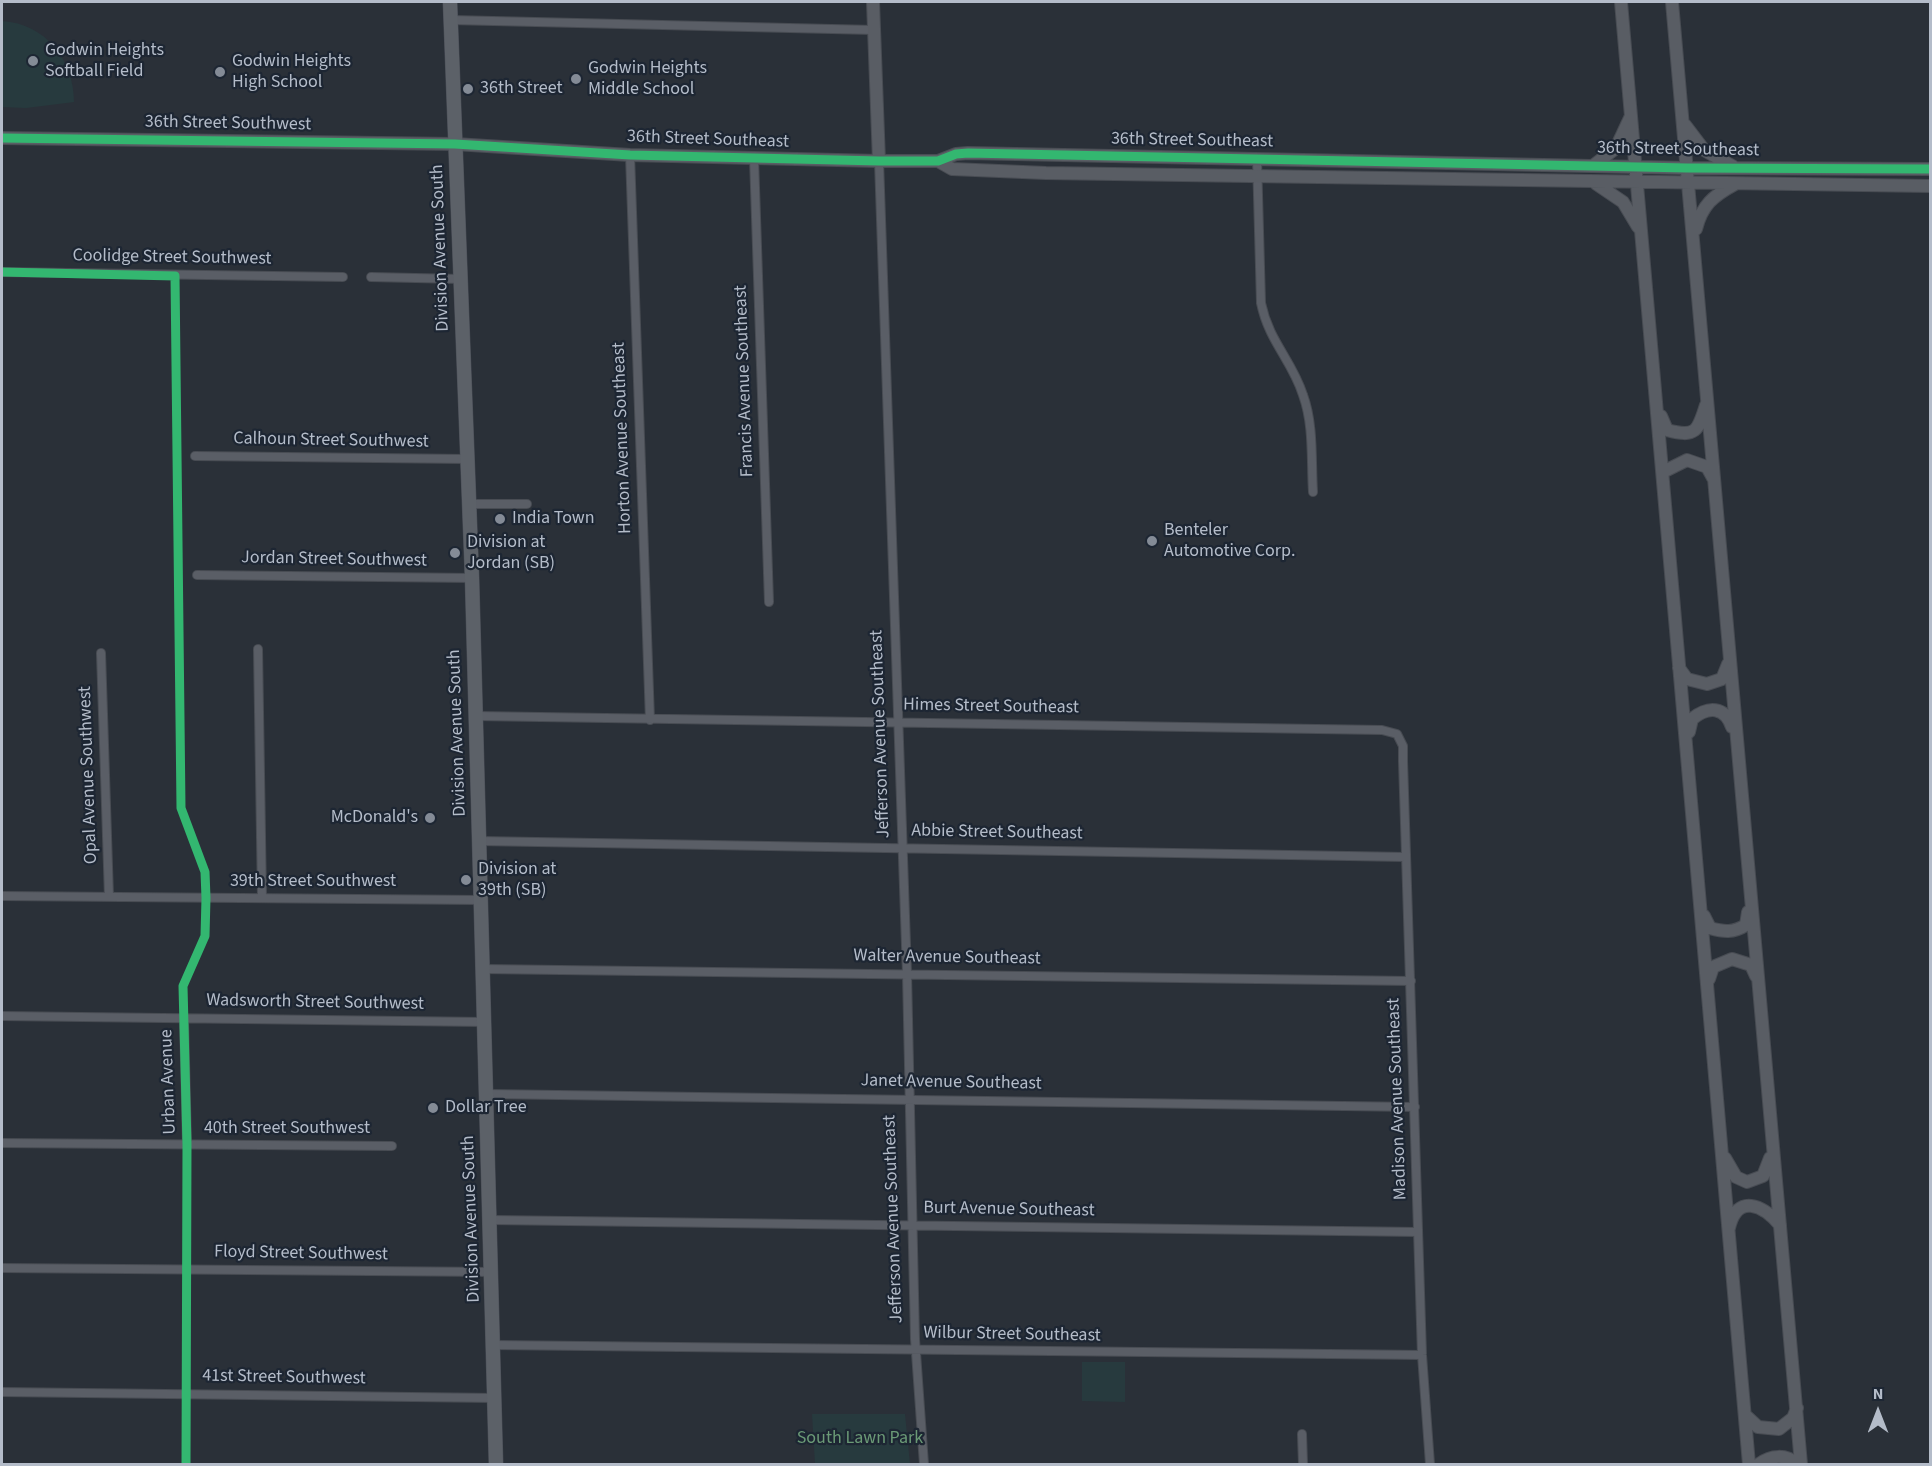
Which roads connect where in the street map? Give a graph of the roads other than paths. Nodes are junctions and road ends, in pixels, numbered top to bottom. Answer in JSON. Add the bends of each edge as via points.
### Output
{"nodes":[{"id":1,"x":450,"y":2,"type":"edge"},
{"id":2,"x":873,"y":2,"type":"edge"},
{"id":3,"x":1621,"y":2,"type":"edge"},
{"id":4,"x":1672,"y":2,"type":"edge"},
{"id":5,"x":451,"y":20,"type":"junction"},
{"id":6,"x":874,"y":30,"type":"junction"},
{"id":7,"x":1632,"y":115,"type":"junction"},
{"id":8,"x":1684,"y":122,"type":"junction"},
{"id":9,"x":2,"y":138,"type":"edge"},
{"id":10,"x":455,"y":144,"type":"junction"},
{"id":11,"x":630,"y":155,"type":"junction"},
{"id":12,"x":754,"y":158,"type":"junction"},
{"id":13,"x":1257,"y":159,"type":"junction"},
{"id":14,"x":879,"y":161,"type":"junction"},
{"id":15,"x":938,"y":161,"type":"junction"},
{"id":16,"x":1593,"y":165,"type":"junction"},
{"id":17,"x":1636,"y":166,"type":"junction"},
{"id":18,"x":1687,"y":168,"type":"junction"},
{"id":19,"x":1735,"y":168,"type":"junction"},
{"id":20,"x":1930,"y":169,"type":"edge"},
{"id":21,"x":1257,"y":177,"type":"junction"},
{"id":22,"x":1638,"y":181,"type":"junction"},
{"id":23,"x":1594,"y":182,"type":"junction"},
{"id":24,"x":1688,"y":183,"type":"junction"},
{"id":25,"x":1735,"y":184,"type":"junction"},
{"id":26,"x":1930,"y":186,"type":"edge"},
{"id":27,"x":1642,"y":236,"type":"junction"},
{"id":28,"x":1694,"y":236,"type":"junction"},
{"id":29,"x":2,"y":272,"type":"edge"},
{"id":30,"x":343,"y":277,"type":"dead end"},
{"id":31,"x":371,"y":278,"type":"dead end"},
{"id":32,"x":460,"y":279,"type":"junction"},
{"id":33,"x":1708,"y":399,"type":"junction"},
{"id":34,"x":1657,"y":407,"type":"junction"},
{"id":35,"x":195,"y":456,"type":"dead end"},
{"id":36,"x":466,"y":459,"type":"junction"},
{"id":37,"x":1663,"y":472,"type":"junction"},
{"id":38,"x":1715,"y":482,"type":"junction"},
{"id":39,"x":1313,"y":492,"type":"dead end"},
{"id":40,"x":468,"y":504,"type":"junction"},
{"id":41,"x":527,"y":504,"type":"dead end"},
{"id":42,"x":196,"y":576,"type":"dead end"},
{"id":43,"x":472,"y":578,"type":"junction"},
{"id":44,"x":769,"y":602,"type":"dead end"},
{"id":45,"x":258,"y":649,"type":"dead end"},
{"id":46,"x":101,"y":653,"type":"dead end"},
{"id":47,"x":1729,"y":662,"type":"junction"},
{"id":48,"x":1678,"y":667,"type":"junction"},
{"id":49,"x":476,"y":716,"type":"junction"},
{"id":50,"x":650,"y":720,"type":"junction"},
{"id":51,"x":898,"y":722,"type":"junction"},
{"id":52,"x":1396,"y":734,"type":"joint"},
{"id":53,"x":1737,"y":746,"type":"junction"},
{"id":54,"x":1686,"y":751,"type":"junction"},
{"id":55,"x":479,"y":841,"type":"junction"},
{"id":56,"x":902,"y":847,"type":"junction"},
{"id":57,"x":1406,"y":856,"type":"junction"},
{"id":58,"x":2,"y":896,"type":"edge"},
{"id":59,"x":109,"y":897,"type":"junction"},
{"id":60,"x":262,"y":898,"type":"junction"},
{"id":61,"x":480,"y":900,"type":"junction"},
{"id":62,"x":1751,"y":900,"type":"junction"},
{"id":63,"x":1702,"y":913,"type":"junction"},
{"id":64,"x":483,"y":969,"type":"junction"},
{"id":65,"x":907,"y":974,"type":"junction"},
{"id":66,"x":1758,"y":980,"type":"junction"},
{"id":67,"x":1411,"y":981,"type":"junction"},
{"id":68,"x":1708,"y":982,"type":"junction"},
{"id":69,"x":2,"y":1016,"type":"edge"},
{"id":70,"x":183,"y":1018,"type":"junction"},
{"id":71,"x":484,"y":1023,"type":"junction"},
{"id":72,"x":487,"y":1094,"type":"junction"},
{"id":73,"x":909,"y":1099,"type":"junction"},
{"id":74,"x":1415,"y":1107,"type":"junction"},
{"id":75,"x":1773,"y":1142,"type":"junction"},
{"id":76,"x":2,"y":1143,"type":"edge"},
{"id":77,"x":187,"y":1145,"type":"junction"},
{"id":78,"x":392,"y":1146,"type":"dead end"},
{"id":79,"x":1721,"y":1148,"type":"junction"},
{"id":80,"x":490,"y":1220,"type":"junction"},
{"id":81,"x":912,"y":1224,"type":"junction"},
{"id":82,"x":1780,"y":1225,"type":"junction"},
{"id":83,"x":1418,"y":1232,"type":"junction"},
{"id":84,"x":1728,"y":1232,"type":"junction"},
{"id":85,"x":2,"y":1268,"type":"edge"},
{"id":86,"x":492,"y":1272,"type":"junction"},
{"id":87,"x":494,"y":1344,"type":"junction"},
{"id":88,"x":916,"y":1351,"type":"junction"},
{"id":89,"x":1422,"y":1355,"type":"junction"},
{"id":90,"x":2,"y":1392,"type":"edge"},
{"id":91,"x":495,"y":1398,"type":"junction"},
{"id":92,"x":1797,"y":1407,"type":"junction"},
{"id":93,"x":1745,"y":1415,"type":"junction"},
{"id":94,"x":1302,"y":1434,"type":"dead end"},
{"id":95,"x":496,"y":1464,"type":"edge"},
{"id":96,"x":924,"y":1464,"type":"edge"},
{"id":97,"x":1303,"y":1464,"type":"edge"},
{"id":98,"x":1430,"y":1464,"type":"edge"},
{"id":99,"x":1749,"y":1464,"type":"edge"},
{"id":100,"x":1759,"y":1464,"type":"edge"},
{"id":101,"x":1799,"y":1464,"type":"edge"}],
"edges":[{"from":1,"to":5,"type":"main road","name":"Division Avenue South"},
{"from":2,"to":6,"type":"street","name":"Jefferson Avenue Southeast"},
{"from":3,"to":7,"type":"street"},
{"from":4,"to":8,"type":"street"},
{"from":5,"to":6,"type":"street"},
{"from":5,"to":10,"type":"main road","name":"Division Avenue South"},
{"from":6,"to":14,"type":"street","name":"Jefferson Avenue Southeast"},
{"from":7,"to":16,"type":"street","via":[[1616,148]]},
{"from":7,"to":17,"type":"street"},
{"from":8,"to":18,"type":"street"},
{"from":8,"to":19,"type":"street","via":[[1696,143]]},
{"from":9,"to":10,"type":"street","name":"36th Street Southwest"},
{"from":10,"to":11,"type":"street","name":"36th Street Southeast"},
{"from":10,"to":32,"type":"main road","name":"Division Avenue South"},
{"from":11,"to":12,"type":"street","name":"36th Street Southeast"},
{"from":11,"to":50,"type":"street","name":"Horton Avenue Southeast"},
{"from":12,"to":14,"type":"street","name":"36th Street Southeast"},
{"from":12,"to":44,"type":"street","name":"Francis Avenue Southeast"},
{"from":13,"to":15,"type":"street","name":"36th Street Southeast","via":[[968,153]]},
{"from":13,"to":16,"type":"street","name":"36th Street Southeast"},
{"from":13,"to":21,"type":"street"},
{"from":14,"to":15,"type":"street","name":"36th Street Southeast"},
{"from":14,"to":51,"type":"street","name":"Jefferson Avenue Southeast"},
{"from":15,"to":21,"type":"street","name":"36th Street Southeast","via":[[952,169],[980,171]]},
{"from":16,"to":17,"type":"street","name":"36th Street Southeast"},
{"from":17,"to":18,"type":"street","name":"36th Street Southeast"},
{"from":17,"to":22,"type":"street"},
{"from":18,"to":19,"type":"street","name":"36th Street Southeast"},
{"from":18,"to":24,"type":"street"},
{"from":19,"to":20,"type":"street","name":"36th Street Southeast"},
{"from":21,"to":23,"type":"street","name":"36th Street Southeast"},
{"from":21,"to":39,"type":"street","via":[[1265,323],[1304,395],[1310,426]]},
{"from":22,"to":23,"type":"street","name":"36th Street Southeast"},
{"from":22,"to":24,"type":"street","name":"36th Street Southeast"},
{"from":22,"to":27,"type":"street"},
{"from":23,"to":27,"type":"street","via":[[1623,202]]},
{"from":24,"to":25,"type":"street","name":"36th Street Southeast"},
{"from":24,"to":28,"type":"street"},
{"from":25,"to":26,"type":"street","name":"36th Street Southeast"},
{"from":25,"to":28,"type":"street","via":[[1712,197],[1699,217]]},
{"from":27,"to":34,"type":"street"},
{"from":28,"to":33,"type":"street"},
{"from":29,"to":30,"type":"street","name":"Coolidge Street Southwest"},
{"from":31,"to":32,"type":"street"},
{"from":32,"to":36,"type":"main road","name":"Division Avenue South"},
{"from":33,"to":34,"type":"street","via":[[1699,428],[1692,433],[1667,430]]},
{"from":33,"to":38,"type":"street"},
{"from":34,"to":37,"type":"street"},
{"from":35,"to":36,"type":"street","name":"Calhoun Street Southwest"},
{"from":36,"to":40,"type":"main road","name":"Division Avenue South"},
{"from":37,"to":38,"type":"street","via":[[1687,460],[1699,462],[1707,467]]},
{"from":37,"to":48,"type":"street"},
{"from":38,"to":47,"type":"street"},
{"from":40,"to":41,"type":"street"},
{"from":40,"to":43,"type":"main road","name":"Division Avenue South"},
{"from":42,"to":43,"type":"street","name":"Jordan Street Southwest"},
{"from":43,"to":49,"type":"main road","name":"Division Avenue South"},
{"from":45,"to":60,"type":"street"},
{"from":46,"to":59,"type":"street","name":"Opal Avenue Southwest"},
{"from":47,"to":48,"type":"street","via":[[1722,679],[1712,683],[1687,678]]},
{"from":47,"to":53,"type":"street"},
{"from":48,"to":54,"type":"street"},
{"from":49,"to":50,"type":"street","name":"Himes Street Southeast"},
{"from":49,"to":55,"type":"main road","name":"Division Avenue South"},
{"from":50,"to":51,"type":"street","name":"Himes Street Southeast"},
{"from":51,"to":52,"type":"street","name":"Himes Street Southeast","via":[[1382,730]]},
{"from":51,"to":56,"type":"street","name":"Jefferson Avenue Southeast"},
{"from":52,"to":57,"type":"street","name":"Madison Avenue Southeast","via":[[1403,746]]},
{"from":53,"to":54,"type":"street","via":[[1728,715],[1706,710],[1692,718]]},
{"from":53,"to":62,"type":"street"},
{"from":54,"to":63,"type":"street"},
{"from":55,"to":56,"type":"street","name":"Abbie Street Southeast"},
{"from":55,"to":61,"type":"main road","name":"Division Avenue South"},
{"from":56,"to":57,"type":"street","name":"Abbie Street Southeast"},
{"from":56,"to":65,"type":"street","name":"Jefferson Avenue Southeast"},
{"from":57,"to":67,"type":"street","name":"Madison Avenue Southeast"},
{"from":58,"to":59,"type":"street","name":"39th Street Southwest"},
{"from":59,"to":60,"type":"street","name":"39th Street Southwest"},
{"from":60,"to":61,"type":"street","name":"39th Street Southwest"},
{"from":61,"to":64,"type":"main road","name":"Division Avenue South"},
{"from":62,"to":63,"type":"street","via":[[1746,925],[1736,931],[1710,928]]},
{"from":62,"to":66,"type":"street"},
{"from":63,"to":68,"type":"street"},
{"from":64,"to":65,"type":"street","name":"Walter Avenue Southeast"},
{"from":64,"to":71,"type":"main road","name":"Division Avenue South"},
{"from":65,"to":67,"type":"street","name":"Walter Avenue Southeast"},
{"from":65,"to":73,"type":"street","name":"Jefferson Avenue Southeast"},
{"from":66,"to":68,"type":"street","via":[[1751,965],[1732,958],[1713,967]]},
{"from":66,"to":75,"type":"street"},
{"from":67,"to":74,"type":"street","name":"Madison Avenue Southeast"},
{"from":68,"to":79,"type":"street"},
{"from":69,"to":70,"type":"street","name":"Wadsworth Street Southwest"},
{"from":70,"to":71,"type":"street","name":"Wadsworth Street Southwest"},
{"from":70,"to":77,"type":"street","name":"Urban Avenue"},
{"from":71,"to":72,"type":"main road","name":"Division Avenue South"},
{"from":72,"to":73,"type":"street","name":"Janet Avenue Southeast"},
{"from":72,"to":80,"type":"main road","name":"Division Avenue South"},
{"from":73,"to":74,"type":"street","name":"Janet Avenue Southeast"},
{"from":73,"to":81,"type":"street","name":"Jefferson Avenue Southeast"},
{"from":74,"to":83,"type":"street","name":"Madison Avenue Southeast"},
{"from":75,"to":79,"type":"street","via":[[1767,1171],[1747,1182],[1736,1178]]},
{"from":75,"to":82,"type":"street"},
{"from":76,"to":77,"type":"street","name":"40th Street Southwest"},
{"from":77,"to":78,"type":"street","name":"40th Street Southwest"},
{"from":79,"to":84,"type":"street"},
{"from":80,"to":81,"type":"street","name":"Burt Avenue Southeast"},
{"from":80,"to":86,"type":"main road","name":"Division Avenue South"},
{"from":81,"to":83,"type":"street","name":"Burt Avenue Southeast"},
{"from":81,"to":88,"type":"street","name":"Jefferson Avenue Southeast"},
{"from":82,"to":84,"type":"street","via":[[1767,1210],[1748,1207],[1735,1213]]},
{"from":82,"to":92,"type":"street"},
{"from":83,"to":89,"type":"street","name":"Madison Avenue Southeast"},
{"from":84,"to":93,"type":"street"},
{"from":85,"to":86,"type":"street","name":"Floyd Street Southwest"},
{"from":86,"to":87,"type":"main road","name":"Division Avenue South"},
{"from":87,"to":88,"type":"street","name":"Wilbur Street Southeast"},
{"from":87,"to":91,"type":"main road","name":"Division Avenue South"},
{"from":88,"to":89,"type":"street","name":"Wilbur Street Southeast"},
{"from":88,"to":96,"type":"street","name":"Jefferson Avenue Southeast"},
{"from":89,"to":98,"type":"street","name":"Madison Avenue Southeast"},
{"from":90,"to":91,"type":"street","name":"41st Street Southwest"},
{"from":91,"to":95,"type":"main road","name":"Division Avenue South"},
{"from":92,"to":93,"type":"street","via":[[1792,1418],[1779,1429],[1758,1427]]},
{"from":92,"to":101,"type":"street"},
{"from":93,"to":99,"type":"street"},
{"from":94,"to":97,"type":"street"},
{"from":100,"to":101,"type":"street","via":[[1781,1457]]}]}
